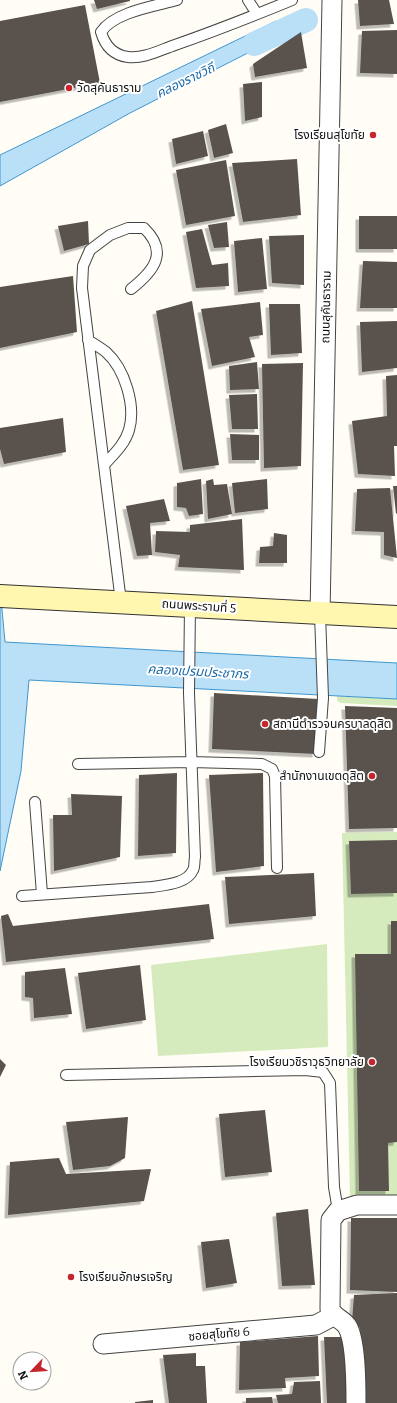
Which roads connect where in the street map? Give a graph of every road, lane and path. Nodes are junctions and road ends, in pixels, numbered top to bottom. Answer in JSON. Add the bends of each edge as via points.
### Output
{"nodes":[{"id":1,"x":177,"y":0,"type":"edge"},
{"id":2,"x":248,"y":0,"type":"edge"},
{"id":3,"x":292,"y":0,"type":"edge"},
{"id":4,"x":332,"y":0,"type":"edge"},
{"id":5,"x":257,"y":14,"type":"junction"},
{"id":6,"x":131,"y":289,"type":"dead end"},
{"id":7,"x":88,"y":340,"type":"junction"},
{"id":8,"x":104,"y":465,"type":"junction"},
{"id":9,"x":0,"y":596,"type":"edge"},
{"id":10,"x":112,"y":601,"type":"junction"},
{"id":11,"x":190,"y":606,"type":"junction"},
{"id":12,"x":320,"y":614,"type":"junction"},
{"id":13,"x":397,"y":617,"type":"edge"},
{"id":14,"x":319,"y":752,"type":"dead end"},
{"id":15,"x":191,"y":762,"type":"junction"},
{"id":16,"x":78,"y":764,"type":"dead end"},
{"id":17,"x":35,"y":802,"type":"dead end"},
{"id":18,"x":278,"y":868,"type":"dead end"},
{"id":19,"x":42,"y":894,"type":"junction"},
{"id":20,"x":22,"y":896,"type":"dead end"},
{"id":21,"x":66,"y":1075,"type":"dead end"},
{"id":22,"x":397,"y":1205,"type":"edge"},
{"id":23,"x":338,"y":1210,"type":"junction"},
{"id":24,"x":333,"y":1316,"type":"junction"},
{"id":25,"x":103,"y":1344,"type":"dead end"},
{"id":26,"x":356,"y":1403,"type":"edge"}],
"edges":[{"from":1,"to":5,"type":"lane","via":[[115,18],[101,32],[104,42],[112,52],[127,57],[140,57]]},
{"from":2,"to":5,"type":"lane"},
{"from":3,"to":5,"type":"lane"},
{"from":4,"to":12,"type":"street","name":"ถนนสุคันธาราม"},
{"from":6,"to":7,"type":"lane","via":[[153,267],[157,252],[154,237],[144,228],[128,228],[110,235],[90,250],[83,266],[82,288]]},
{"from":7,"to":8,"type":"lane"},
{"from":7,"to":8,"type":"lane","via":[[107,353],[120,370],[131,410],[129,430],[121,446]]},
{"from":8,"to":10,"type":"lane"},
{"from":9,"to":10,"type":"main road","name":"ถนนพระรามที่ 5"},
{"from":10,"to":11,"type":"main road","name":"ถนนพระรามที่ 5"},
{"from":11,"to":12,"type":"main road","name":"ถนนพระรามที่ 5"},
{"from":11,"to":15,"type":"lane"},
{"from":12,"to":13,"type":"main road","name":"ถนนพระรามที่ 5"},
{"from":12,"to":14,"type":"lane","via":[[323,698]]},
{"from":15,"to":16,"type":"lane"},
{"from":15,"to":18,"type":"lane","via":[[262,764],[272,768],[275,776]]},
{"from":15,"to":19,"type":"lane","via":[[195,857],[193,870],[184,879],[152,887]]},
{"from":17,"to":19,"type":"lane"},
{"from":19,"to":20,"type":"lane"},
{"from":21,"to":23,"type":"lane","via":[[305,1070],[323,1072],[330,1082],[334,1187]]},
{"from":22,"to":23,"type":"street","via":[[357,1205]]},
{"from":23,"to":24,"type":"street","via":[[331,1220],[330,1309]]},
{"from":24,"to":25,"type":"street","name":"ซอยสุโขทัย 6","via":[[316,1325]]},
{"from":24,"to":26,"type":"street","via":[[346,1325],[352,1336]]}]}
